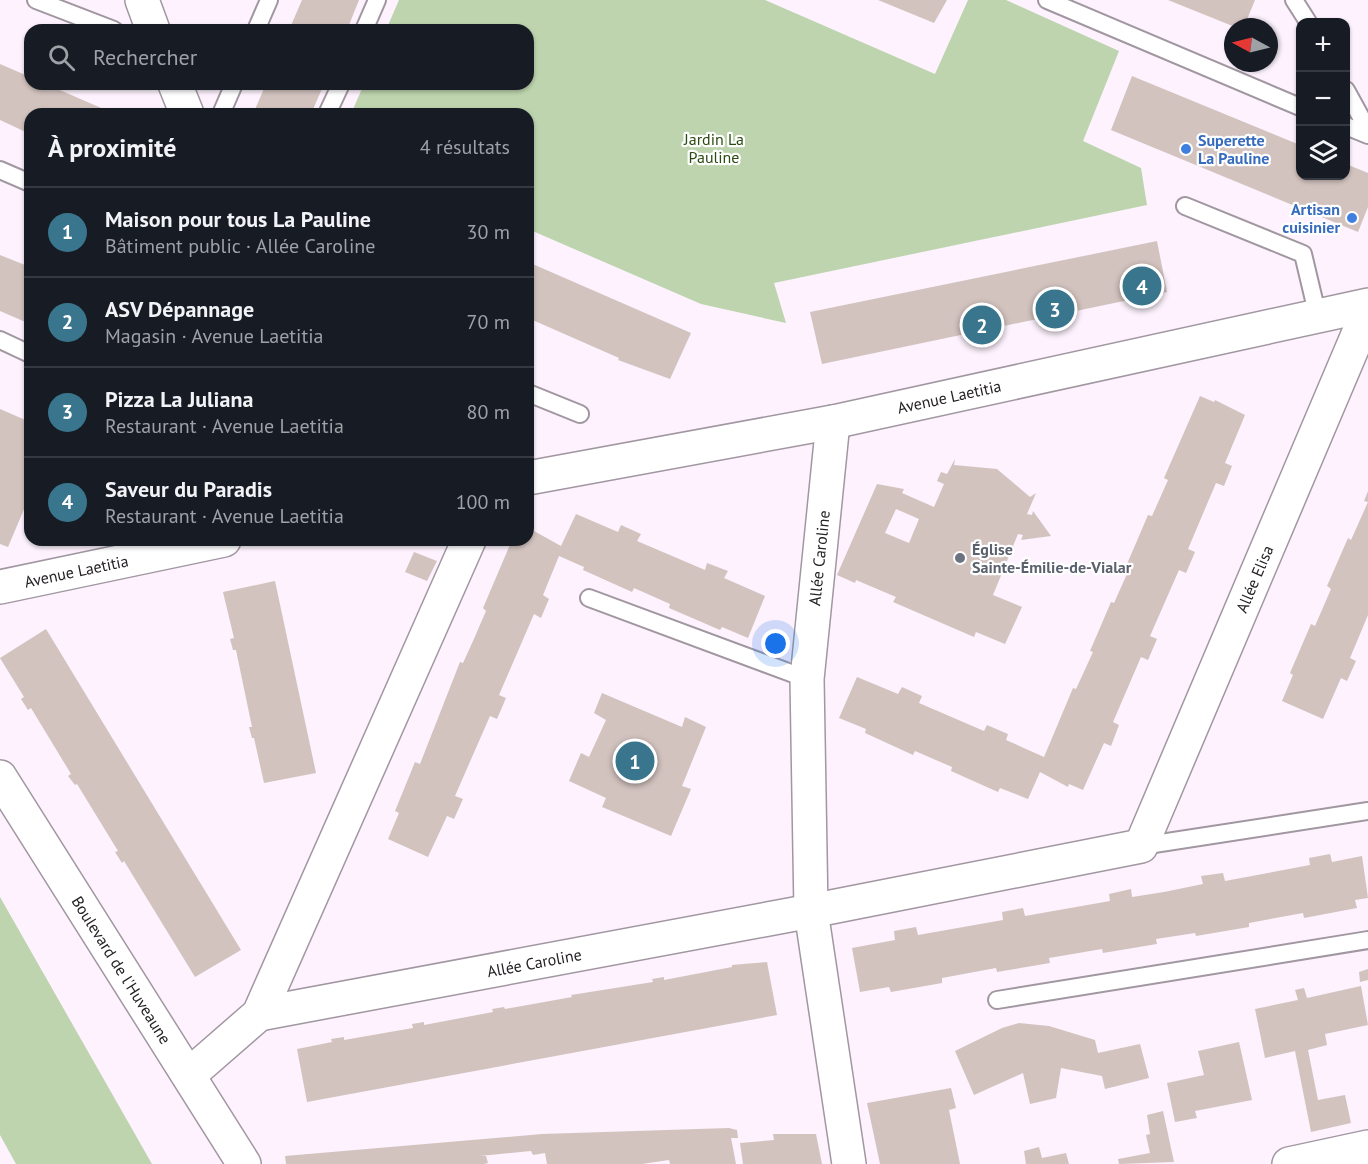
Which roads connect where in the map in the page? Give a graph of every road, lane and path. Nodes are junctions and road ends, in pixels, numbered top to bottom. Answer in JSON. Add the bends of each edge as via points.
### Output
{"nodes":[{"id":1,"x":36,"y":0,"type":"edge"},
{"id":2,"x":142,"y":0,"type":"edge"},
{"id":3,"x":269,"y":0,"type":"edge"},
{"id":4,"x":377,"y":0,"type":"edge"},
{"id":5,"x":1047,"y":0,"type":"edge"},
{"id":6,"x":1294,"y":0,"type":"edge"},
{"id":7,"x":1305,"y":18,"type":"edge"},
{"id":8,"x":98,"y":24,"type":"edge"},
{"id":9,"x":151,"y":24,"type":"edge"},
{"id":10,"x":259,"y":24,"type":"edge"},
{"id":11,"x":367,"y":24,"type":"edge"},
{"id":12,"x":177,"y":90,"type":"edge"},
{"id":13,"x":231,"y":90,"type":"edge"},
{"id":14,"x":337,"y":90,"type":"edge"},
{"id":15,"x":1350,"y":98,"type":"edge"},
{"id":16,"x":1296,"y":105,"type":"edge"},
{"id":17,"x":185,"y":108,"type":"edge"},
{"id":18,"x":224,"y":108,"type":"edge"},
{"id":19,"x":330,"y":108,"type":"edge"},
{"id":20,"x":1350,"y":127,"type":"edge"},
{"id":21,"x":1368,"y":133,"type":"edge"},
{"id":22,"x":0,"y":170,"type":"edge"},
{"id":23,"x":24,"y":180,"type":"edge"},
{"id":24,"x":1185,"y":206,"type":"dead end"},
{"id":25,"x":1368,"y":306,"type":"edge"},
{"id":26,"x":1368,"y":311,"type":"edge"},
{"id":27,"x":1318,"y":316,"type":"junction"},
{"id":28,"x":0,"y":340,"type":"edge"},
{"id":29,"x":24,"y":351,"type":"edge"},
{"id":30,"x":534,"y":395,"type":"edge"},
{"id":31,"x":580,"y":414,"type":"dead end"},
{"id":32,"x":833,"y":422,"type":"junction"},
{"id":33,"x":534,"y":477,"type":"edge"},
{"id":34,"x":195,"y":546,"type":"edge"},
{"id":35,"x":466,"y":546,"type":"edge"},
{"id":36,"x":0,"y":587,"type":"edge"},
{"id":37,"x":589,"y":598,"type":"dead end"},
{"id":38,"x":807,"y":679,"type":"junction"},
{"id":39,"x":0,"y":777,"type":"edge"},
{"id":40,"x":1368,"y":811,"type":"edge"},
{"id":41,"x":1140,"y":846,"type":"junction"},
{"id":42,"x":811,"y":911,"type":"junction"},
{"id":43,"x":1368,"y":940,"type":"edge"},
{"id":44,"x":997,"y":1000,"type":"dead end"},
{"id":45,"x":259,"y":1014,"type":"junction"},
{"id":46,"x":189,"y":1075,"type":"junction"},
{"id":47,"x":1368,"y":1147,"type":"edge"},
{"id":48,"x":244,"y":1164,"type":"edge"},
{"id":49,"x":849,"y":1164,"type":"edge"},
{"id":50,"x":1289,"y":1164,"type":"edge"}],
"edges":[{"from":1,"to":8,"type":"lane"},
{"from":2,"to":9,"type":"street"},
{"from":3,"to":10,"type":"lane"},
{"from":4,"to":11,"type":"lane"},
{"from":5,"to":16,"type":"lane"},
{"from":6,"to":7,"type":"lane"},
{"from":12,"to":17,"type":"street"},
{"from":13,"to":18,"type":"lane"},
{"from":14,"to":19,"type":"lane"},
{"from":15,"to":21,"type":"lane"},
{"from":20,"to":21,"type":"lane"},
{"from":22,"to":23,"type":"lane"},
{"from":24,"to":27,"type":"lane","via":[[1303,255]]},
{"from":25,"to":27,"type":"street","name":"Avenue Laetitia"},
{"from":26,"to":41,"type":"street","name":"Allée Elisa"},
{"from":27,"to":32,"type":"street","name":"Avenue Laetitia"},
{"from":28,"to":29,"type":"lane"},
{"from":30,"to":31,"type":"lane"},
{"from":32,"to":33,"type":"street","name":"Avenue Laetitia"},
{"from":32,"to":38,"type":"street","name":"Allée Caroline"},
{"from":34,"to":36,"type":"street","name":"Avenue Laetitia"},
{"from":35,"to":45,"type":"street"},
{"from":37,"to":38,"type":"lane"},
{"from":38,"to":42,"type":"street","name":"Allée Caroline"},
{"from":39,"to":46,"type":"street","name":"Boulevard de l'Huveaune"},
{"from":40,"to":41,"type":"lane"},
{"from":41,"to":42,"type":"street","name":"Allée Caroline"},
{"from":42,"to":45,"type":"street","name":"Allée Caroline"},
{"from":42,"to":49,"type":"street","name":"Allée Caroline"},
{"from":43,"to":44,"type":"lane"},
{"from":45,"to":46,"type":"street"},
{"from":46,"to":48,"type":"street","name":"Boulevard de l'Huveaune"},
{"from":47,"to":50,"type":"street"}]}
